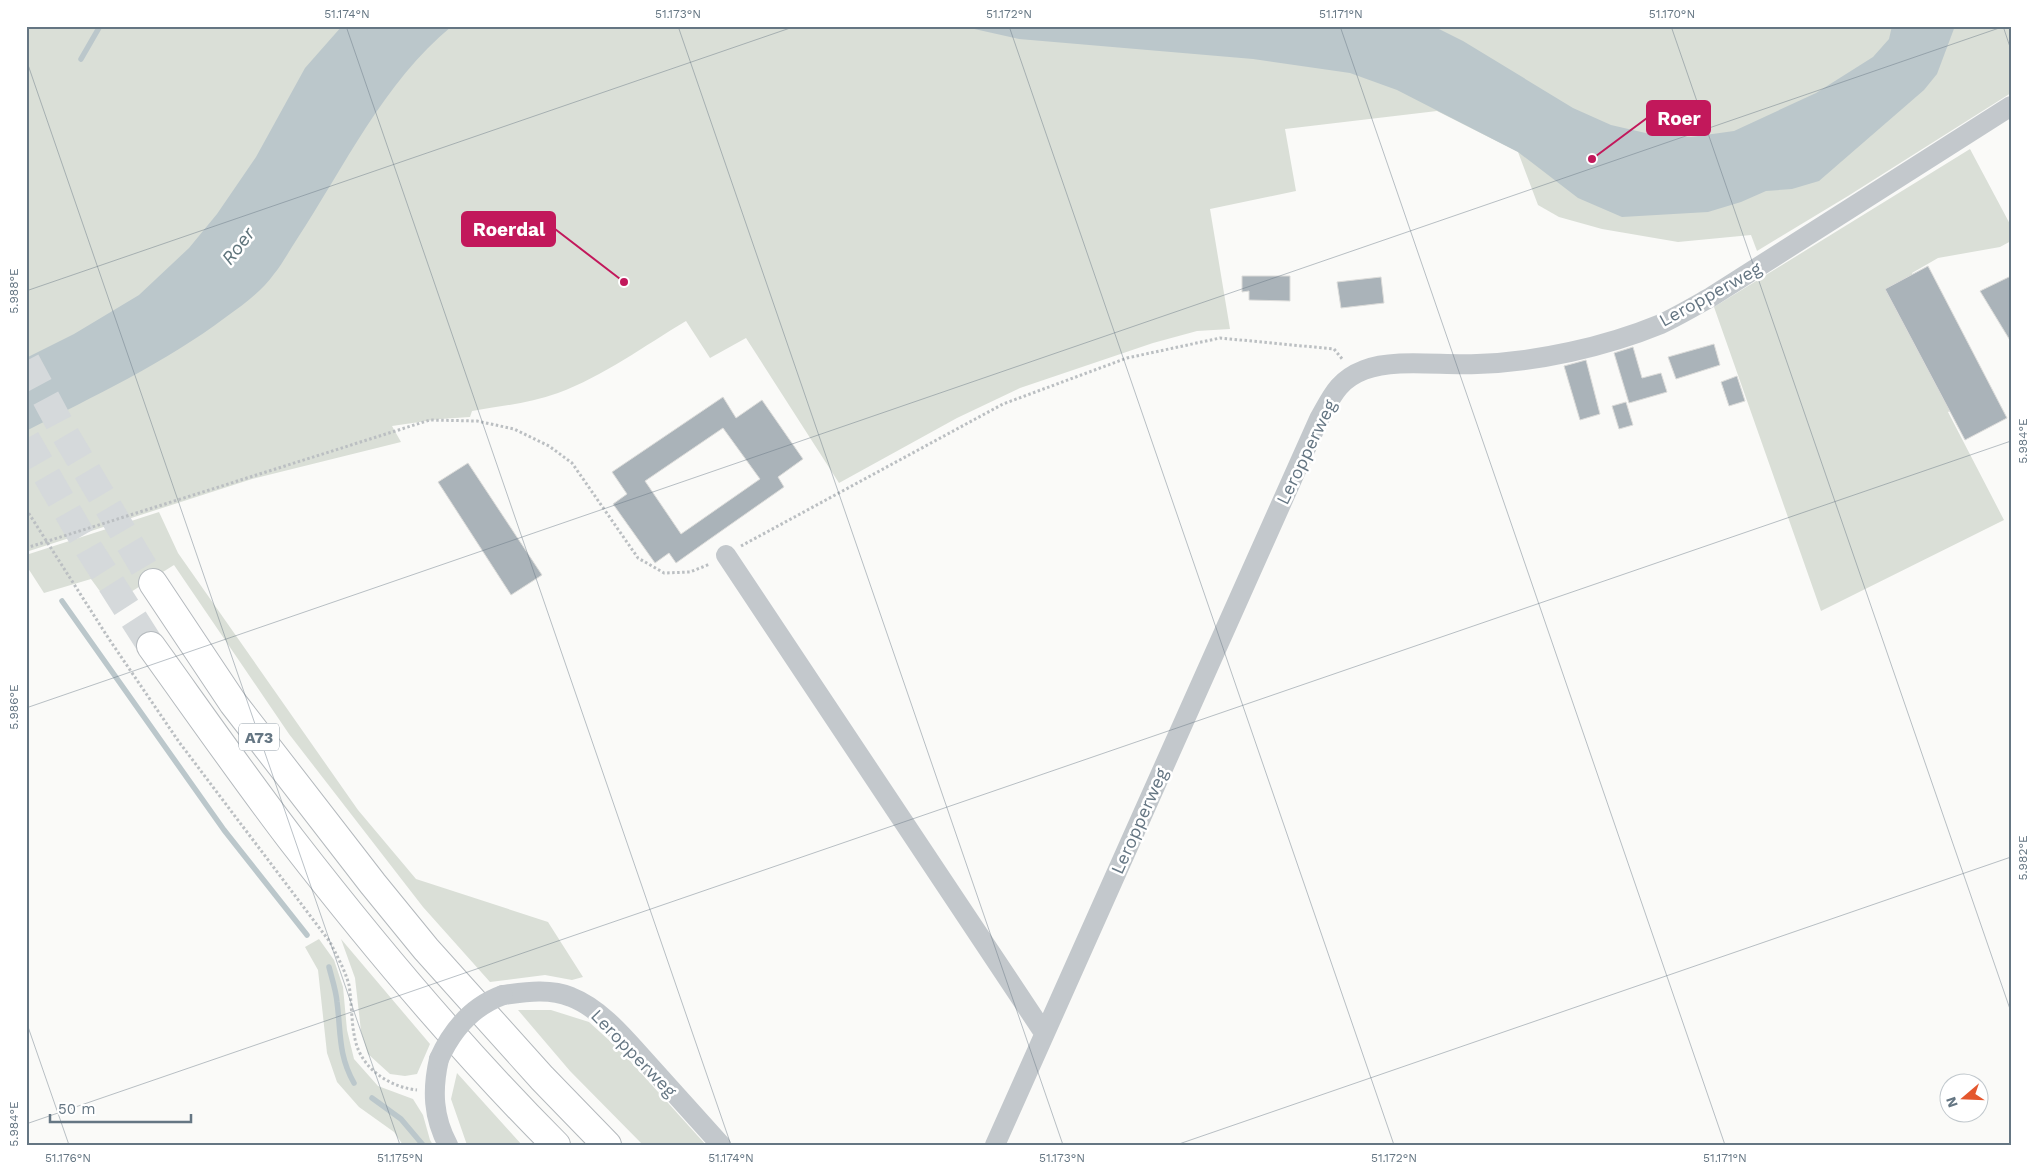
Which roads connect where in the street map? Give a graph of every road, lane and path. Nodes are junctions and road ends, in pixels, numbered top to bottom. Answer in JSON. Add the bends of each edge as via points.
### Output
{"nodes":[{"id":1,"x":2011,"y":106,"type":"edge"},
{"id":2,"x":1354,"y":375,"type":"junction"},
{"id":3,"x":26,"y":509,"type":"edge"},
{"id":4,"x":47,"y":541,"type":"junction"},
{"id":5,"x":26,"y":548,"type":"edge"},
{"id":6,"x":726,"y":555,"type":"junction"},
{"id":7,"x":153,"y":583,"type":"tunnel mouth"},
{"id":8,"x":151,"y":646,"type":"tunnel mouth"},
{"id":9,"x":1044,"y":1033,"type":"junction"},
{"id":10,"x":422,"y":1090,"type":"dead end"},
{"id":11,"x":448,"y":1145,"type":"edge"},
{"id":12,"x":556,"y":1145,"type":"edge"},
{"id":13,"x":607,"y":1145,"type":"edge"},
{"id":14,"x":721,"y":1145,"type":"edge"},
{"id":15,"x":995,"y":1145,"type":"edge"}],
"edges":[{"from":1,"to":2,"type":"street","name":"Leropperweg","via":[[1712,297],[1661,324],[1604,343],[1533,359],[1477,364],[1386,364]]},
{"from":2,"to":6,"type":"path","via":[[1334,349],[1220,338],[1127,358],[1003,404]]},
{"from":2,"to":9,"type":"street","name":"Leropperweg","via":[[1341,382],[1318,418]]},
{"from":3,"to":4,"type":"path"},
{"from":4,"to":5,"type":"path"},
{"from":4,"to":6,"type":"path","via":[[430,420],[477,421],[514,429],[549,446],[572,463],[638,558],[664,573],[690,572]]},
{"from":4,"to":10,"type":"path","via":[[179,742],[330,942],[346,977],[355,1042],[363,1059],[372,1071],[388,1081]]},
{"from":6,"to":9,"type":"street"},
{"from":7,"to":13,"type":"highway","number":"A73","via":[[233,703],[373,884],[426,949]]},
{"from":8,"to":12,"type":"highway","number":"A73","via":[[284,830],[365,933]]},
{"from":9,"to":15,"type":"street","name":"Leropperweg"},
{"from":11,"to":14,"type":"street","name":"Leropperweg","bridge":true,"via":[[438,1124],[433,1090],[438,1059],[447,1040],[482,1004],[503,995],[532,991],[557,992],[584,1003],[631,1046]]}]}
